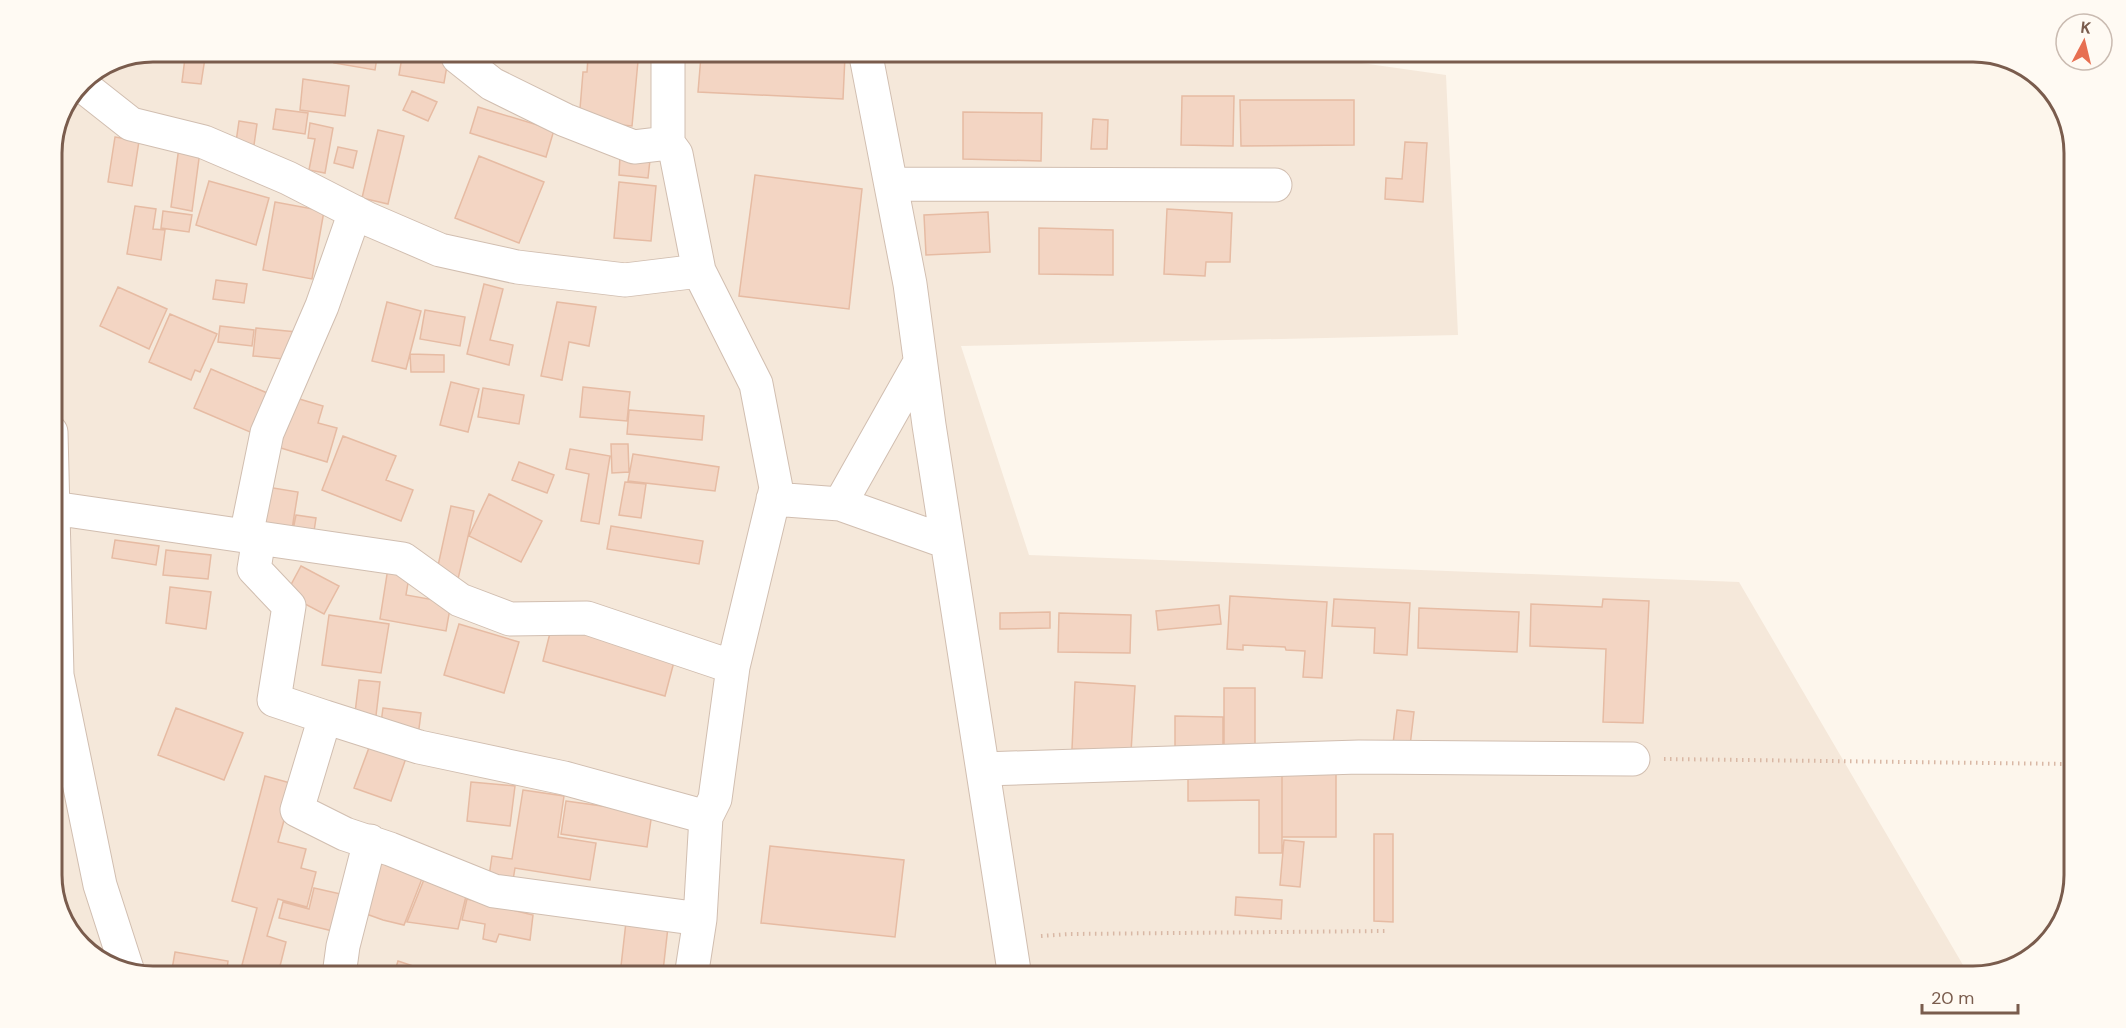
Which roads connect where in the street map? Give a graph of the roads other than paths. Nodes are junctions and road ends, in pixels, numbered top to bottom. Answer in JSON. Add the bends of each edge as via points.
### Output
{"nodes":[{"id":1,"x":464,"y":62,"type":"edge"},
{"id":2,"x":668,"y":62,"type":"edge"},
{"id":3,"x":867,"y":62,"type":"edge"},
{"id":4,"x":87,"y":89,"type":"edge"},
{"id":5,"x":668,"y":143,"type":"junction"},
{"id":6,"x":891,"y":184,"type":"junction"},
{"id":7,"x":1275,"y":185,"type":"dead end"},
{"id":8,"x":355,"y":212,"type":"junction"},
{"id":9,"x":699,"y":271,"type":"junction"},
{"id":10,"x":920,"y":362,"type":"junction"},
{"id":11,"x":773,"y":499,"type":"junction"},
{"id":12,"x":840,"y":504,"type":"junction"},
{"id":13,"x":62,"y":509,"type":"edge"},
{"id":14,"x":252,"y":537,"type":"junction"},
{"id":15,"x":947,"y":543,"type":"junction"},
{"id":16,"x":733,"y":667,"type":"junction"},
{"id":17,"x":62,"y":699,"type":"edge"},
{"id":18,"x":325,"y":717,"type":"junction"},
{"id":19,"x":1634,"y":759,"type":"road end"},
{"id":20,"x":982,"y":769,"type":"junction"},
{"id":21,"x":706,"y":817,"type":"junction"},
{"id":22,"x":370,"y":841,"type":"junction"},
{"id":23,"x":700,"y":918,"type":"junction"},
{"id":24,"x":125,"y":962,"type":"edge"},
{"id":25,"x":340,"y":966,"type":"edge"},
{"id":26,"x":693,"y":966,"type":"edge"},
{"id":27,"x":1013,"y":966,"type":"edge"}],
"edges":[{"from":1,"to":5,"type":"street","via":[[492,84],[565,120],[634,147]]},
{"from":2,"to":5,"type":"street"},
{"from":3,"to":6,"type":"street"},
{"from":4,"to":8,"type":"street","via":[[131,124],[204,142]]},
{"from":5,"to":9,"type":"street","via":[[676,154]]},
{"from":6,"to":7,"type":"street"},
{"from":6,"to":10,"type":"street"},
{"from":8,"to":9,"type":"street","via":[[440,250],[517,267],[625,280]]},
{"from":8,"to":14,"type":"street","via":[[322,306],[267,433]]},
{"from":9,"to":11,"type":"street","via":[[756,384],[776,488]]},
{"from":10,"to":12,"type":"street"},
{"from":10,"to":15,"type":"street"},
{"from":11,"to":12,"type":"street"},
{"from":11,"to":16,"type":"street"},
{"from":12,"to":15,"type":"street"},
{"from":13,"to":14,"type":"street"},
{"from":14,"to":16,"type":"street","via":[[403,559],[460,600],[510,619],[587,618]]},
{"from":14,"to":18,"type":"street","via":[[254,569],[289,606],[274,700]]},
{"from":15,"to":20,"type":"street"},
{"from":16,"to":21,"type":"street","via":[[715,799]]},
{"from":17,"to":24,"type":"street","via":[[100,885]]},
{"from":18,"to":21,"type":"street","via":[[419,747],[564,778]]},
{"from":18,"to":22,"type":"street","via":[[297,810],[345,834]]},
{"from":19,"to":20,"type":"street","via":[[1359,757]]},
{"from":20,"to":27,"type":"street"},
{"from":21,"to":23,"type":"street"},
{"from":22,"to":23,"type":"street","via":[[494,891]]},
{"from":22,"to":25,"type":"street"},
{"from":23,"to":26,"type":"street"}]}
